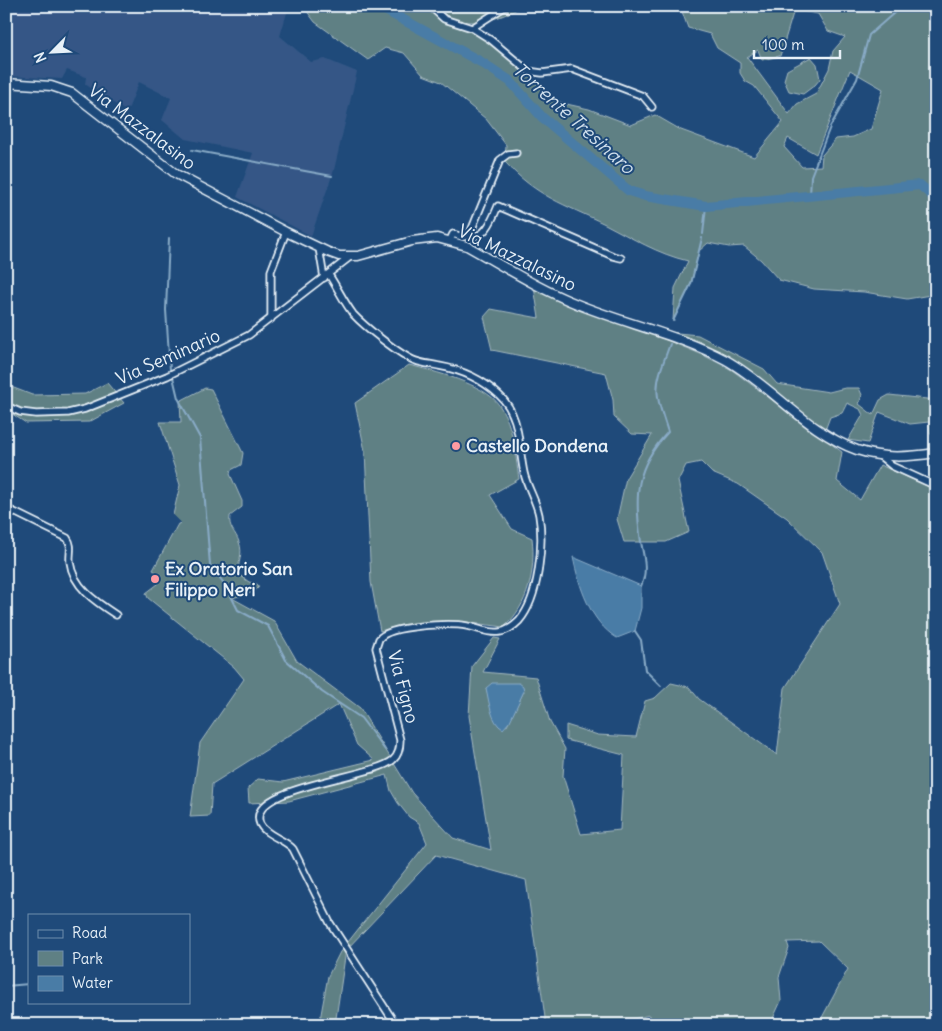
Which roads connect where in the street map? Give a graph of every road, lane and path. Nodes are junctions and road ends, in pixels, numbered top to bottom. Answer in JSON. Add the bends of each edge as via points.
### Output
{"nodes":[{"id":1,"x":430,"y":6,"type":"edge"},
{"id":2,"x":506,"y":6,"type":"edge"},
{"id":3,"x":472,"y":28,"type":"junction"},
{"id":4,"x":6,"y":83,"type":"edge"},
{"id":5,"x":652,"y":107,"type":"dead end"},
{"id":6,"x":516,"y":153,"type":"dead end"},
{"id":7,"x":286,"y":232,"type":"junction"},
{"id":8,"x":469,"y":236,"type":"junction"},
{"id":9,"x":450,"y":240,"type":"junction"},
{"id":10,"x":319,"y":248,"type":"junction"},
{"id":11,"x":350,"y":257,"type":"junction"},
{"id":12,"x":620,"y":258,"type":"dead end"},
{"id":13,"x":327,"y":277,"type":"junction"},
{"id":14,"x":271,"y":319,"type":"junction"},
{"id":15,"x":6,"y":406,"type":"edge"},
{"id":16,"x":936,"y":453,"type":"edge"},
{"id":17,"x":880,"y":456,"type":"junction"},
{"id":18,"x":936,"y":486,"type":"edge"},
{"id":19,"x":6,"y":508,"type":"edge"},
{"id":20,"x":116,"y":615,"type":"dead end"},
{"id":21,"x":396,"y":1025,"type":"edge"}],
"edges":[{"from":1,"to":3,"type":"street","via":[[444,19]]},
{"from":2,"to":3,"type":"street"},
{"from":3,"to":5,"type":"street","via":[[528,71],[542,73],[572,69],[643,96]]},
{"from":4,"to":7,"type":"main road","name":"Via Mazzalasino","via":[[51,86],[72,93],[176,174]]},
{"from":6,"to":8,"type":"street","via":[[500,160]]},
{"from":7,"to":10,"type":"main road","name":"Via Mazzalasino"},
{"from":7,"to":14,"type":"street","via":[[271,271]]},
{"from":8,"to":9,"type":"street","via":[[453,234]]},
{"from":8,"to":12,"type":"street","via":[[475,238],[481,234],[498,206]]},
{"from":9,"to":11,"type":"main road","name":"Via Mazzalasino","via":[[421,239]]},
{"from":9,"to":17,"type":"main road","name":"Via Mazzalasino","via":[[564,299],[714,354],[743,370],[824,433],[848,446]]},
{"from":10,"to":11,"type":"main road","name":"Via Mazzalasino"},
{"from":10,"to":13,"type":"street"},
{"from":11,"to":13,"type":"street","name":"Via Seminario"},
{"from":13,"to":14,"type":"street","name":"Via Seminario"},
{"from":13,"to":21,"type":"street","name":"Via Figno","via":[[353,313],[401,353],[417,362],[469,374],[501,397],[514,418],[525,478],[539,516],[536,589],[516,624],[508,630],[495,632],[441,625],[392,631],[379,639],[376,648],[400,740],[400,749],[392,762],[284,793],[270,800],[260,815],[264,830],[293,849],[330,923]]},
{"from":14,"to":15,"type":"street","name":"Via Seminario","via":[[249,336],[222,350],[85,409],[36,414]]},
{"from":16,"to":17,"type":"main road","name":"Via Mazzalasino"},
{"from":17,"to":18,"type":"street","via":[[892,466]]},
{"from":19,"to":20,"type":"street","via":[[68,538],[77,582]]}]}
